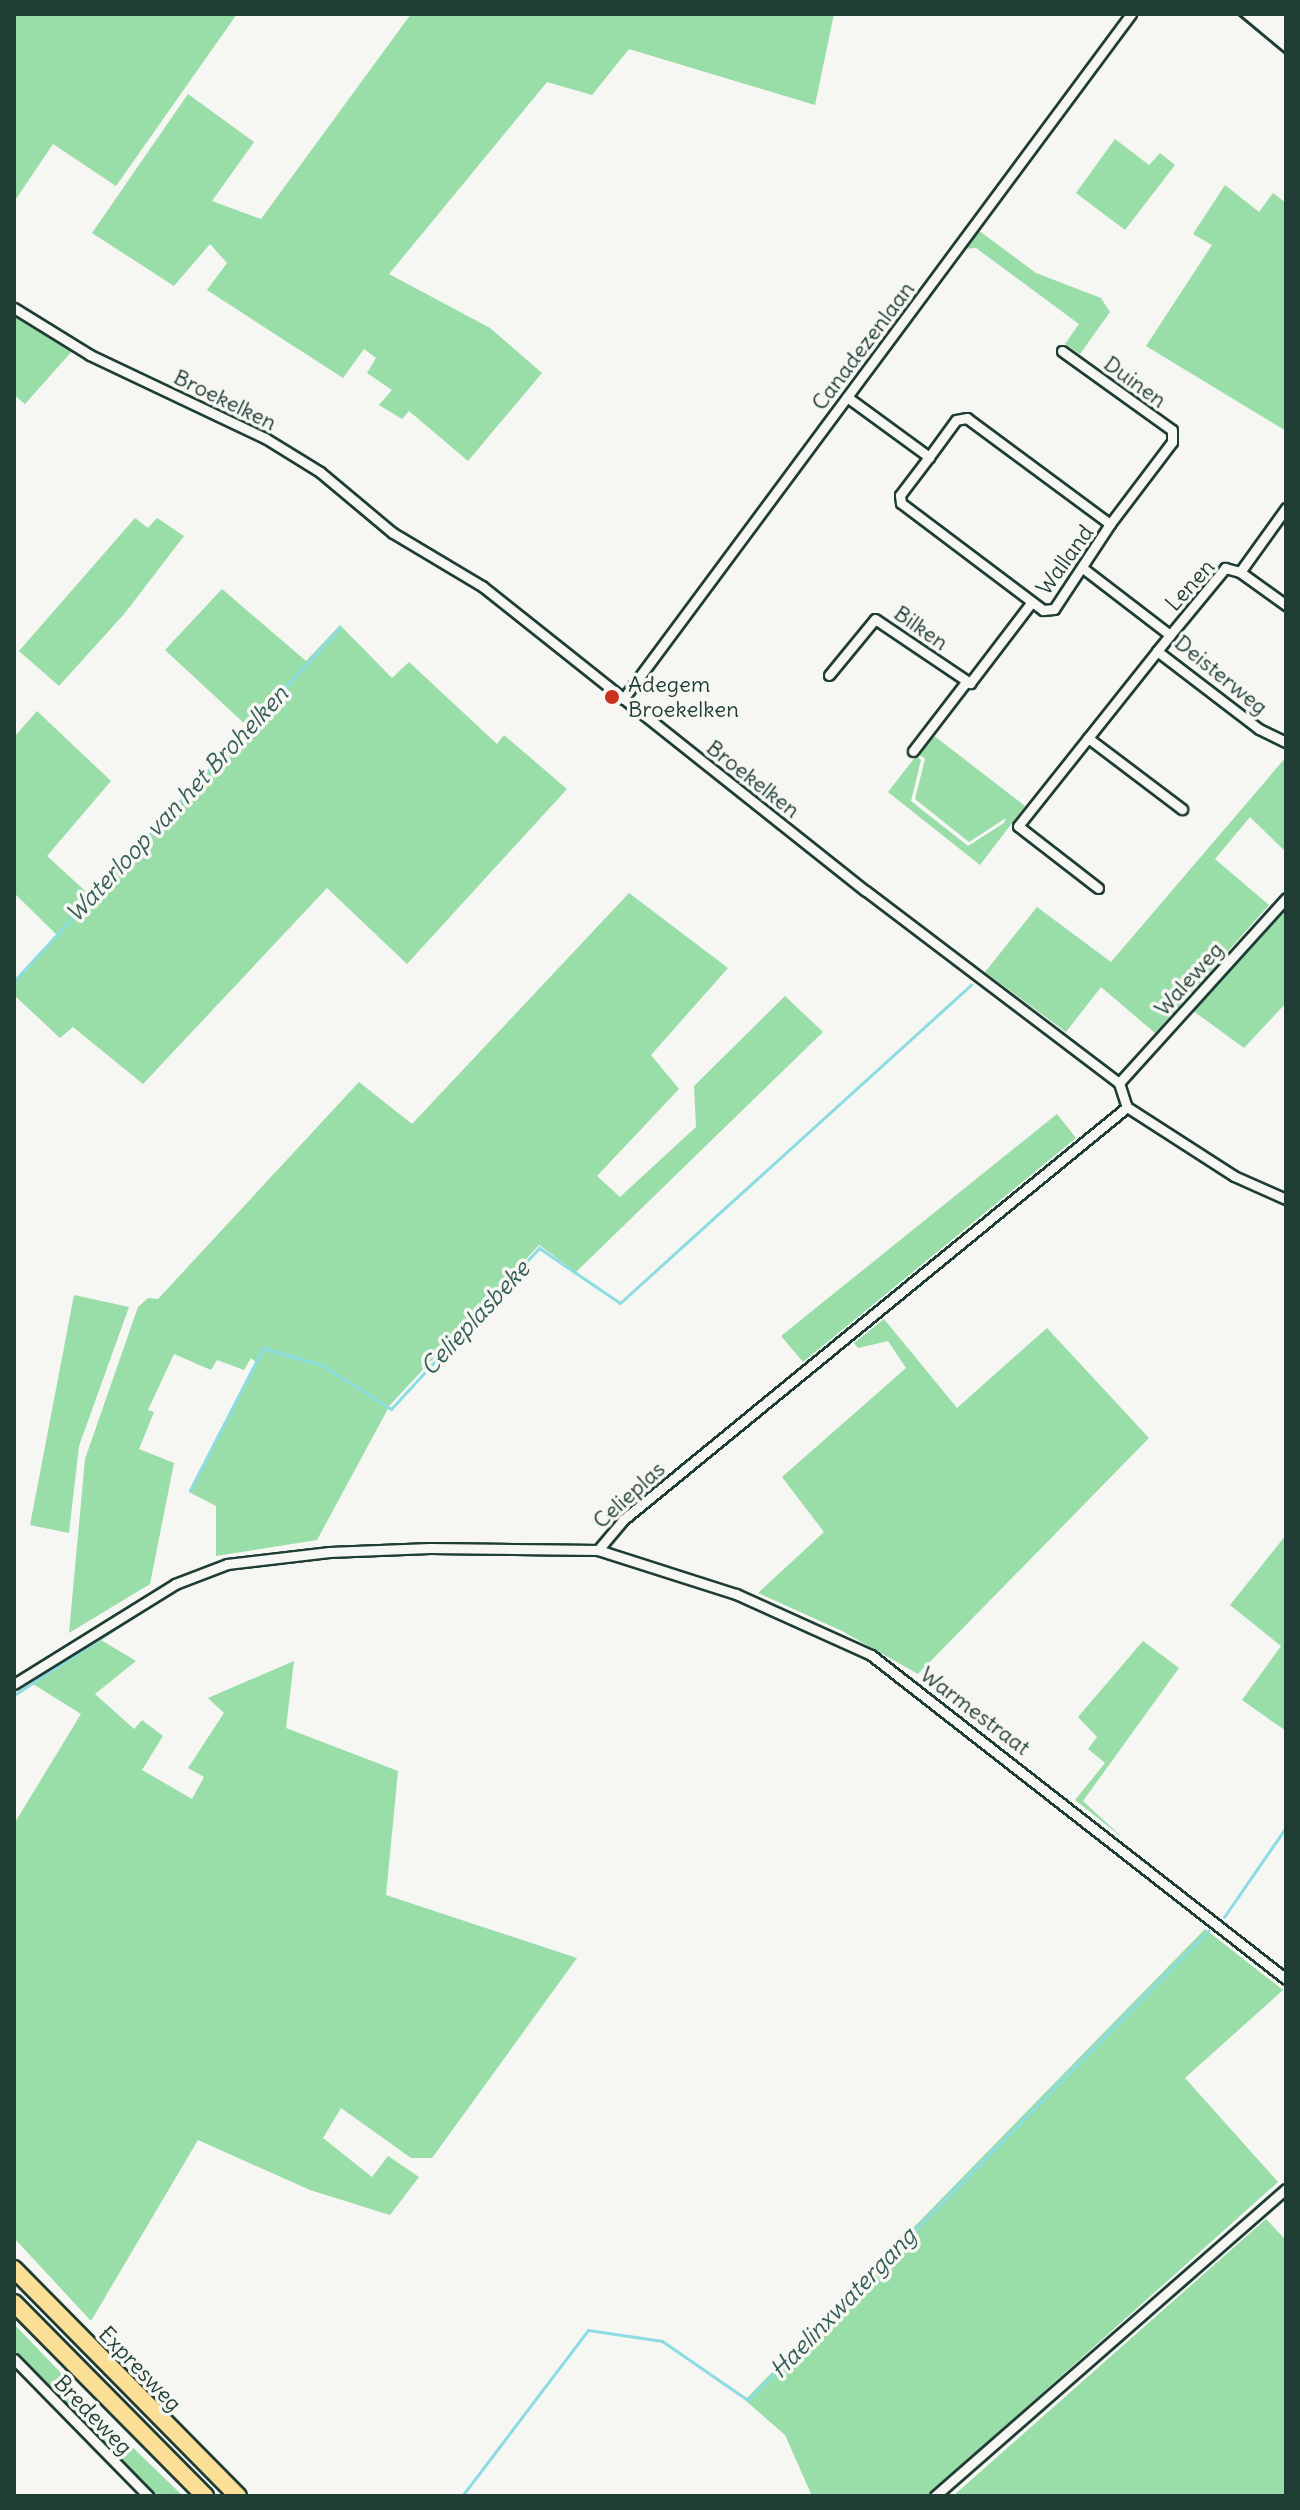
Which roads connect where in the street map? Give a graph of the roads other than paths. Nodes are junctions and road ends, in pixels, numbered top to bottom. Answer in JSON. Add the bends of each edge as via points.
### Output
{"nodes":[{"id":1,"x":1131,"y":14,"type":"edge"},
{"id":2,"x":14,"y":308,"type":"edge"},
{"id":3,"x":1062,"y":351,"type":"dead end"},
{"id":4,"x":847,"y":397,"type":"junction"},
{"id":5,"x":929,"y":457,"type":"junction"},
{"id":6,"x":1286,"y":508,"type":"edge"},
{"id":7,"x":1110,"y":524,"type":"junction"},
{"id":8,"x":1084,"y":569,"type":"junction"},
{"id":9,"x":1240,"y":572,"type":"junction"},
{"id":10,"x":1031,"y":603,"type":"junction"},
{"id":11,"x":1286,"y":605,"type":"edge"},
{"id":12,"x":1170,"y":635,"type":"junction"},
{"id":13,"x":1157,"y":651,"type":"junction"},
{"id":14,"x":829,"y":675,"type":"dead end"},
{"id":15,"x":966,"y":682,"type":"junction"},
{"id":16,"x":623,"y":699,"type":"junction"},
{"id":17,"x":1088,"y":738,"type":"junction"},
{"id":18,"x":1286,"y":742,"type":"edge"},
{"id":19,"x":913,"y":751,"type":"dead end"},
{"id":20,"x":1182,"y":809,"type":"dead end"},
{"id":21,"x":1098,"y":888,"type":"dead end"},
{"id":22,"x":1286,"y":898,"type":"edge"},
{"id":23,"x":1119,"y":1083,"type":"junction"},
{"id":24,"x":1127,"y":1107,"type":"junction"},
{"id":25,"x":1286,"y":1199,"type":"edge"},
{"id":26,"x":598,"y":1550,"type":"junction"},
{"id":27,"x":14,"y":1684,"type":"edge"},
{"id":28,"x":1286,"y":1979,"type":"edge"},
{"id":29,"x":1286,"y":2189,"type":"edge"},
{"id":30,"x":14,"y":2269,"type":"edge"},
{"id":31,"x":14,"y":2303,"type":"edge"},
{"id":32,"x":14,"y":2359,"type":"edge"},
{"id":33,"x":148,"y":2496,"type":"edge"},
{"id":34,"x":205,"y":2496,"type":"edge"},
{"id":35,"x":238,"y":2496,"type":"edge"},
{"id":36,"x":935,"y":2496,"type":"edge"}],
"edges":[{"from":1,"to":4,"type":"street","name":"Canadezenlaan"},
{"from":2,"to":16,"type":"street","name":"Broekelken","via":[[90,355],[291,453],[393,533],[482,586]]},
{"from":3,"to":7,"type":"street","name":"Duinen","via":[[1172,430],[1172,442]]},
{"from":4,"to":5,"type":"street"},
{"from":4,"to":16,"type":"street","name":"Canadezenlaan"},
{"from":5,"to":7,"type":"street","name":"Walland","via":[[956,420],[967,418]]},
{"from":5,"to":10,"type":"street","name":"Walland","via":[[900,495],[901,503]]},
{"from":6,"to":9,"type":"street","name":"Lenen"},
{"from":7,"to":8,"type":"street","name":"Walland"},
{"from":8,"to":10,"type":"street","name":"Walland","via":[[1054,609]]},
{"from":8,"to":12,"type":"street","name":"Deisterweg"},
{"from":9,"to":11,"type":"street","name":"Lenen"},
{"from":9,"to":12,"type":"street","name":"Lenen","via":[[1225,568]]},
{"from":10,"to":15,"type":"street","via":[[974,680]]},
{"from":12,"to":13,"type":"street","name":"Deisterweg"},
{"from":13,"to":17,"type":"street"},
{"from":13,"to":18,"type":"street","name":"Deisterweg","via":[[1259,729]]},
{"from":14,"to":15,"type":"street","name":"Bilken","via":[[875,619]]},
{"from":15,"to":19,"type":"street"},
{"from":16,"to":23,"type":"street","name":"Broekelken"},
{"from":17,"to":20,"type":"street"},
{"from":17,"to":21,"type":"street","via":[[1018,826]]},
{"from":22,"to":23,"type":"street","name":"Waleweg"},
{"from":23,"to":24,"type":"street"},
{"from":24,"to":25,"type":"street","via":[[1234,1176]]},
{"from":24,"to":26,"type":"street","name":"Celieplas","via":[[623,1520]]},
{"from":26,"to":27,"type":"street","name":"Celieplas","via":[[430,1548],[227,1564],[175,1584]]},
{"from":26,"to":28,"type":"street","name":"Warmestraat","via":[[736,1594],[871,1655]]},
{"from":29,"to":36,"type":"street"},
{"from":30,"to":35,"type":"highway","name":"Expresweg"},
{"from":31,"to":34,"type":"highway","name":"Expresweg"},
{"from":32,"to":33,"type":"street","name":"Bredeweg"}]}
